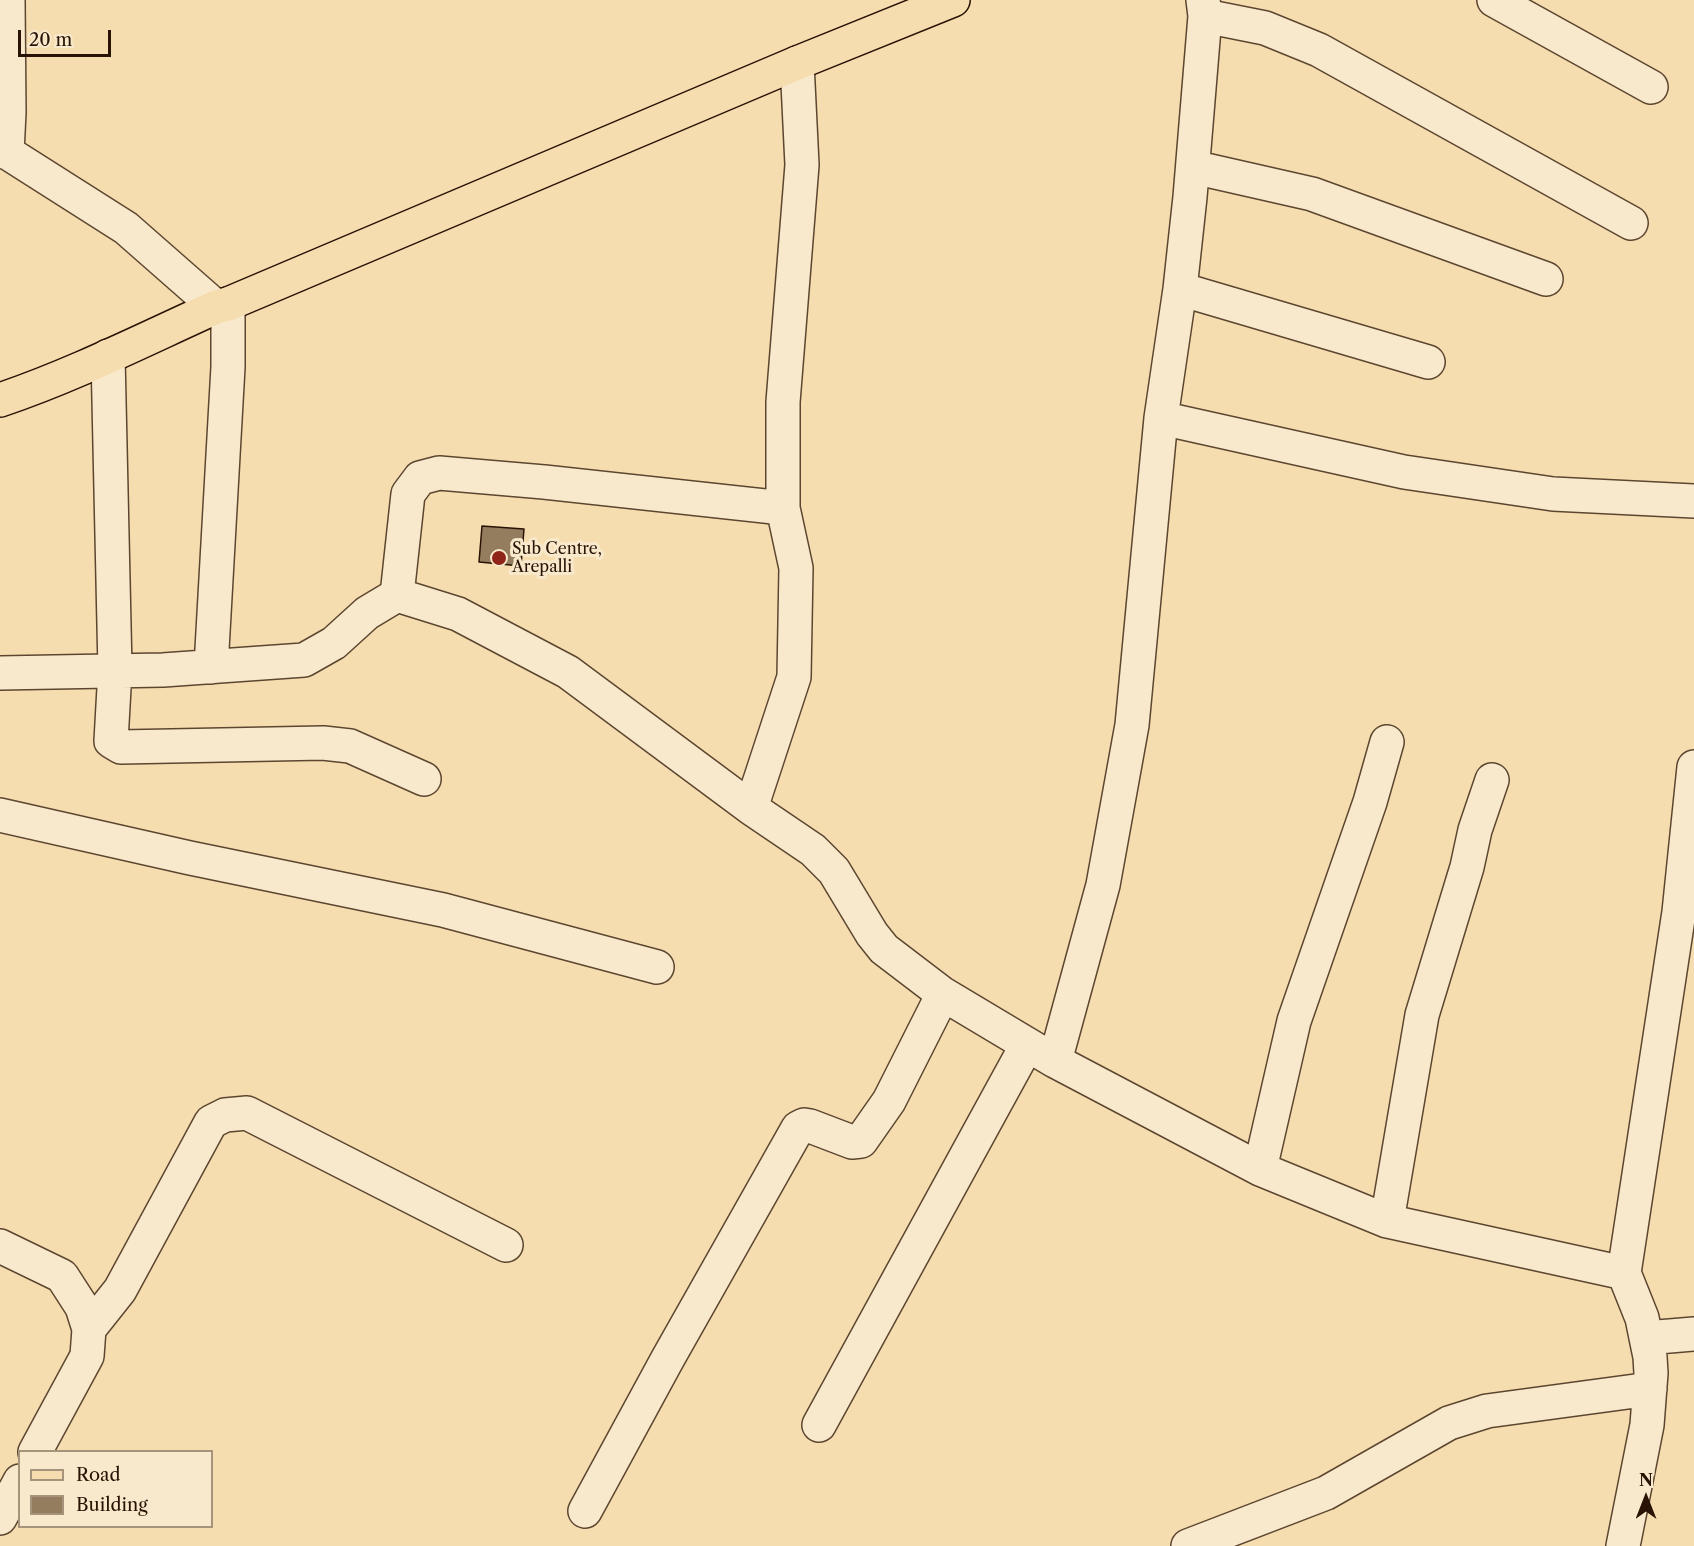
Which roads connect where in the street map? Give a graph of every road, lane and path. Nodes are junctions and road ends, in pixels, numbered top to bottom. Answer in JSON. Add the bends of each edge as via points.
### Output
{"nodes":[{"id":1,"x":8,"y":0,"type":"edge"},
{"id":2,"x":953,"y":0,"type":"edge"},
{"id":3,"x":1494,"y":0,"type":"edge"},
{"id":4,"x":1204,"y":8,"type":"edge"},
{"id":5,"x":796,"y":63,"type":"junction"},
{"id":6,"x":1651,"y":87,"type":"dead end"},
{"id":7,"x":3,"y":151,"type":"edge"},
{"id":8,"x":1192,"y":167,"type":"junction"},
{"id":9,"x":1631,"y":223,"type":"dead end"},
{"id":10,"x":1546,"y":279,"type":"dead end"},
{"id":11,"x":1180,"y":289,"type":"junction"},
{"id":12,"x":222,"y":305,"type":"junction"},
{"id":13,"x":108,"y":356,"type":"junction"},
{"id":14,"x":1428,"y":362,"type":"dead end"},
{"id":15,"x":0,"y":400,"type":"edge"},
{"id":16,"x":1161,"y":418,"type":"junction"},
{"id":17,"x":1694,"y":501,"type":"edge"},
{"id":18,"x":783,"y":508,"type":"junction"},
{"id":19,"x":397,"y":595,"type":"junction"},
{"id":20,"x":211,"y":667,"type":"junction"},
{"id":21,"x":115,"y":670,"type":"junction"},
{"id":22,"x":0,"y":673,"type":"edge"},
{"id":23,"x":1387,"y":742,"type":"dead end"},
{"id":24,"x":1694,"y":767,"type":"edge"},
{"id":25,"x":424,"y":779,"type":"dead end"},
{"id":26,"x":1492,"y":780,"type":"dead end"},
{"id":27,"x":751,"y":808,"type":"junction"},
{"id":28,"x":0,"y":815,"type":"edge"},
{"id":29,"x":657,"y":967,"type":"dead end"},
{"id":30,"x":943,"y":994,"type":"junction"},
{"id":31,"x":1041,"y":1053,"type":"junction"},
{"id":32,"x":1260,"y":1168,"type":"junction"},
{"id":33,"x":1387,"y":1221,"type":"junction"},
{"id":34,"x":506,"y":1245,"type":"dead end"},
{"id":35,"x":0,"y":1246,"type":"edge"},
{"id":36,"x":1624,"y":1273,"type":"junction"},
{"id":37,"x":89,"y":1329,"type":"junction"},
{"id":38,"x":1694,"y":1334,"type":"edge"},
{"id":39,"x":1646,"y":1338,"type":"junction"},
{"id":40,"x":1650,"y":1389,"type":"junction"},
{"id":41,"x":819,"y":1425,"type":"dead end"},
{"id":42,"x":36,"y":1450,"type":"edge"},
{"id":43,"x":18,"y":1485,"type":"edge"},
{"id":44,"x":585,"y":1511,"type":"dead end"},
{"id":45,"x":0,"y":1518,"type":"edge"},
{"id":46,"x":1188,"y":1546,"type":"edge"},
{"id":47,"x":1623,"y":1546,"type":"edge"}],
"edges":[{"from":1,"to":7,"type":"street","via":[[9,112]]},
{"from":2,"to":5,"type":"main road"},
{"from":3,"to":6,"type":"street"},
{"from":4,"to":8,"type":"street"},
{"from":4,"to":9,"type":"street","via":[[1319,50]]},
{"from":5,"to":12,"type":"main road"},
{"from":5,"to":18,"type":"street","via":[[802,165],[783,402]]},
{"from":7,"to":12,"type":"street","via":[[126,228]]},
{"from":8,"to":10,"type":"street","via":[[1312,194]]},
{"from":8,"to":11,"type":"street"},
{"from":11,"to":14,"type":"street"},
{"from":11,"to":16,"type":"street"},
{"from":12,"to":13,"type":"main road"},
{"from":12,"to":20,"type":"street","via":[[228,367]]},
{"from":13,"to":15,"type":"main road"},
{"from":13,"to":21,"type":"street"},
{"from":16,"to":17,"type":"street","via":[[1415,474],[1553,494]]},
{"from":16,"to":31,"type":"street","via":[[1132,724],[1103,885]]},
{"from":18,"to":19,"type":"street","via":[[439,473],[420,478],[408,494]]},
{"from":18,"to":27,"type":"street","via":[[796,568],[794,677]]},
{"from":19,"to":20,"type":"street","via":[[367,613],[334,643],[304,660]]},
{"from":19,"to":27,"type":"street","via":[[458,614],[568,672]]},
{"from":20,"to":21,"type":"street"},
{"from":21,"to":22,"type":"street"},
{"from":21,"to":25,"type":"street","via":[[111,741],[122,747],[323,743],[350,746]]},
{"from":23,"to":32,"type":"street","via":[[1294,1021]]},
{"from":24,"to":36,"type":"street","via":[[1679,912]]},
{"from":26,"to":33,"type":"street","via":[[1422,1015]]},
{"from":27,"to":30,"type":"street","via":[[813,850],[834,871],[884,949]]},
{"from":28,"to":29,"type":"street","via":[[443,909]]},
{"from":30,"to":31,"type":"street"},
{"from":30,"to":44,"type":"street","via":[[889,1101],[861,1141],[852,1142],[810,1126],[798,1128]]},
{"from":31,"to":32,"type":"street"},
{"from":31,"to":41,"type":"street"},
{"from":32,"to":33,"type":"street"},
{"from":33,"to":36,"type":"street"},
{"from":34,"to":37,"type":"street","via":[[247,1113],[225,1115],[211,1122],[120,1290]]},
{"from":35,"to":37,"type":"street","via":[[62,1276],[82,1307]]},
{"from":36,"to":39,"type":"street"},
{"from":37,"to":42,"type":"street","via":[[87,1356]]},
{"from":38,"to":39,"type":"street"},
{"from":39,"to":40,"type":"street"},
{"from":40,"to":46,"type":"street","via":[[1487,1412],[1449,1423],[1326,1493]]},
{"from":40,"to":47,"type":"street","via":[[1647,1425]]},
{"from":43,"to":45,"type":"street"}]}
